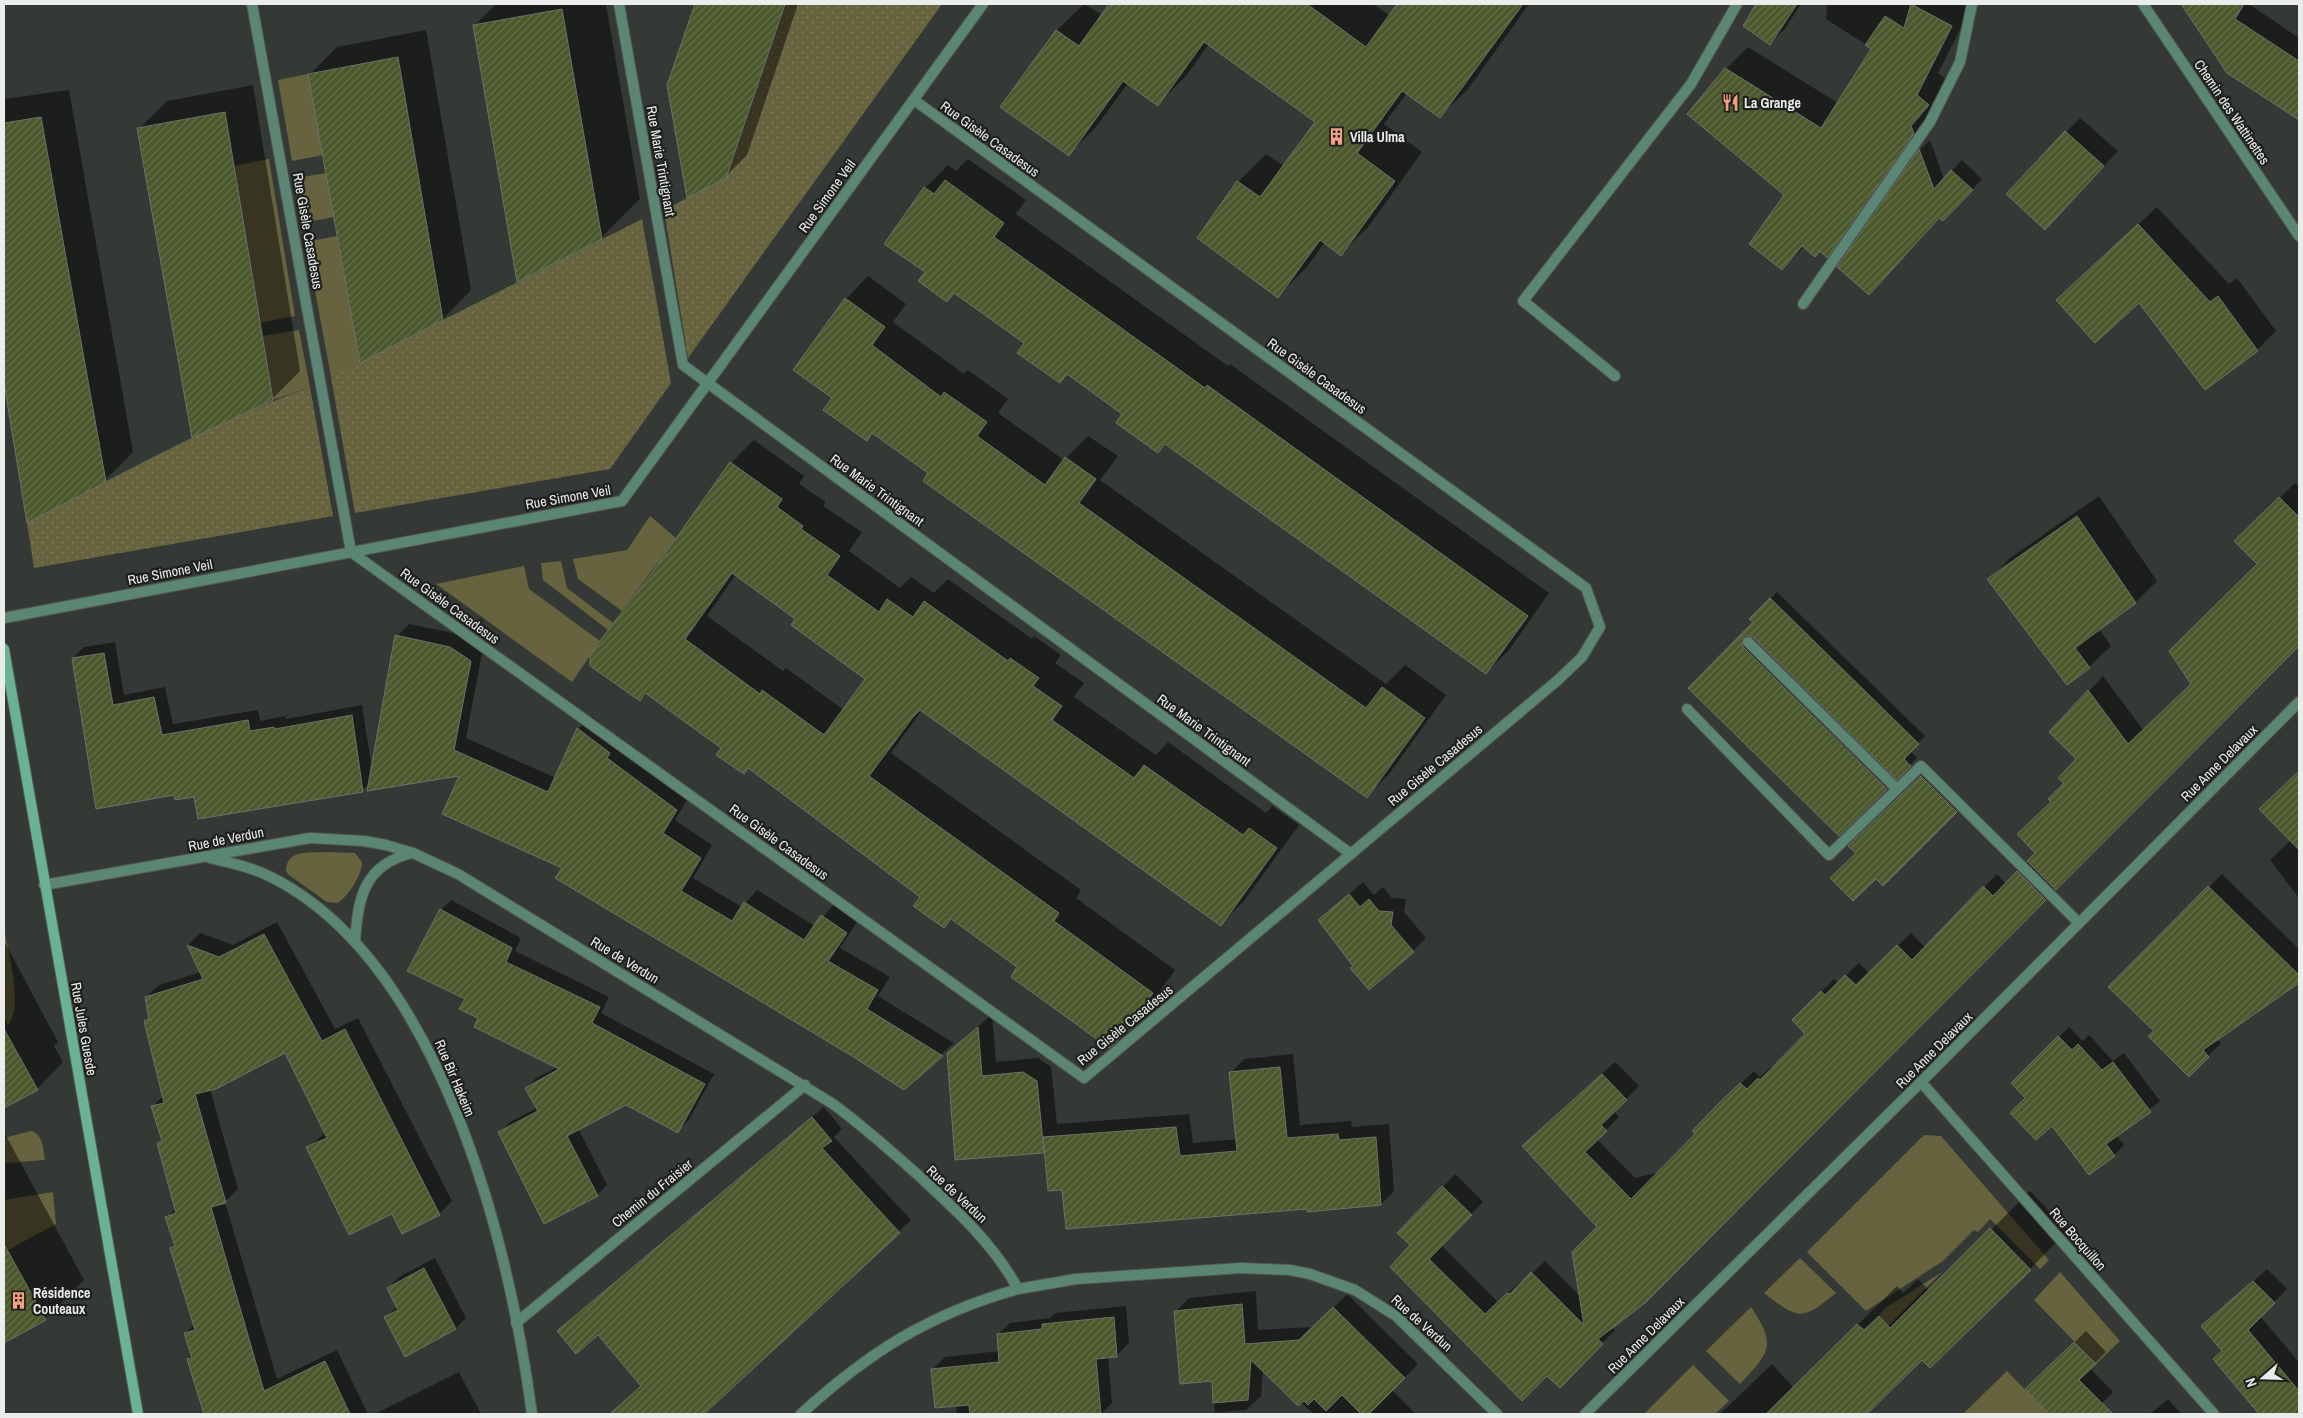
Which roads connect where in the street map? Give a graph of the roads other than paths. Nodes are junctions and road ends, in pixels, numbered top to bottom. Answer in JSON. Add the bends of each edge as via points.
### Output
{"nodes":[{"id":1,"x":252,"y":4,"type":"edge"},
{"id":2,"x":619,"y":4,"type":"edge"},
{"id":3,"x":983,"y":4,"type":"edge"},
{"id":4,"x":1737,"y":4,"type":"edge"},
{"id":5,"x":1972,"y":4,"type":"edge"},
{"id":6,"x":2143,"y":4,"type":"edge"},
{"id":7,"x":914,"y":100,"type":"junction"},
{"id":8,"x":2299,"y":236,"type":"edge"},
{"id":9,"x":1803,"y":304,"type":"dead end"},
{"id":10,"x":1615,"y":376,"type":"dead end"},
{"id":11,"x":707,"y":383,"type":"junction"},
{"id":12,"x":351,"y":552,"type":"junction"},
{"id":13,"x":4,"y":618,"type":"edge"},
{"id":14,"x":1748,"y":642,"type":"dead end"},
{"id":15,"x":4,"y":651,"type":"edge"},
{"id":16,"x":2299,"y":702,"type":"edge"},
{"id":17,"x":1686,"y":709,"type":"dead end"},
{"id":18,"x":1897,"y":790,"type":"junction"},
{"id":19,"x":413,"y":853,"type":"junction"},
{"id":20,"x":1351,"y":854,"type":"junction"},
{"id":21,"x":204,"y":857,"type":"junction"},
{"id":22,"x":44,"y":885,"type":"junction"},
{"id":23,"x":2079,"y":923,"type":"junction"},
{"id":24,"x":355,"y":942,"type":"junction"},
{"id":25,"x":1921,"y":1082,"type":"junction"},
{"id":26,"x":805,"y":1085,"type":"junction"},
{"id":27,"x":1018,"y":1289,"type":"junction"},
{"id":28,"x":516,"y":1323,"type":"junction"},
{"id":29,"x":138,"y":1414,"type":"edge"},
{"id":30,"x":532,"y":1414,"type":"edge"},
{"id":31,"x":801,"y":1414,"type":"edge"},
{"id":32,"x":1497,"y":1414,"type":"edge"},
{"id":33,"x":1585,"y":1414,"type":"edge"},
{"id":34,"x":2214,"y":1414,"type":"edge"}],
"edges":[{"from":1,"to":12,"type":"street","name":"Rue Gisèle Casadesus"},
{"from":2,"to":11,"type":"street","name":"Rue Marie Trintignant","via":[[683,365]]},
{"from":3,"to":7,"type":"street","name":"Rue Simone Veil"},
{"from":4,"to":10,"type":"street","via":[[1691,84],[1523,301]]},
{"from":5,"to":9,"type":"street","via":[[1960,62],[1930,122]]},
{"from":6,"to":8,"type":"street","name":"Chemin des Wattinettes"},
{"from":7,"to":11,"type":"street","name":"Rue Simone Veil"},
{"from":7,"to":20,"type":"street","name":"Rue Gisèle Casadesus","via":[[1586,588],[1600,627],[1582,657]]},
{"from":11,"to":12,"type":"street","name":"Rue Simone Veil","via":[[622,501]]},
{"from":11,"to":20,"type":"street","name":"Rue Marie Trintignant"},
{"from":12,"to":13,"type":"street","name":"Rue Simone Veil"},
{"from":12,"to":20,"type":"street","name":"Rue Gisèle Casadesus","via":[[1084,1078]]},
{"from":14,"to":18,"type":"street"},
{"from":15,"to":22,"type":"street","name":"Rue Jules Guesde"},
{"from":16,"to":23,"type":"street","name":"Rue Anne Delavaux"},
{"from":17,"to":18,"type":"street","via":[[1829,855]]},
{"from":18,"to":23,"type":"street","via":[[1921,766]]},
{"from":19,"to":21,"type":"street","name":"Rue de Verdun","via":[[364,841],[310,838]]},
{"from":19,"to":24,"type":"street","via":[[387,862],[368,883],[357,911]]},
{"from":19,"to":26,"type":"street","name":"Rue de Verdun","via":[[458,874]]},
{"from":21,"to":22,"type":"street","name":"Rue de Verdun"},
{"from":21,"to":24,"type":"street","name":"Rue Bir Hakeim","via":[[253,869],[272,878],[316,906]]},
{"from":22,"to":29,"type":"street","name":"Rue Jules Guesde"},
{"from":23,"to":25,"type":"street","name":"Rue Anne Delavaux"},
{"from":24,"to":28,"type":"street","name":"Rue Bir Hakeim","via":[[394,991],[442,1077],[494,1229]]},
{"from":25,"to":33,"type":"street","name":"Rue Anne Delavaux"},
{"from":25,"to":34,"type":"street","name":"Rue Bocquillon"},
{"from":26,"to":27,"type":"street","name":"Rue de Verdun","via":[[867,1129],[954,1208],[994,1250]]},
{"from":26,"to":28,"type":"street","name":"Chemin du Fraisier"},
{"from":27,"to":31,"type":"street","via":[[958,1309],[903,1336],[856,1367]]},
{"from":27,"to":32,"type":"street","name":"Rue de Verdun","via":[[1076,1280],[1241,1268],[1310,1274],[1355,1290],[1396,1316]]},
{"from":28,"to":30,"type":"street","name":"Rue Bir Hakeim"}]}
